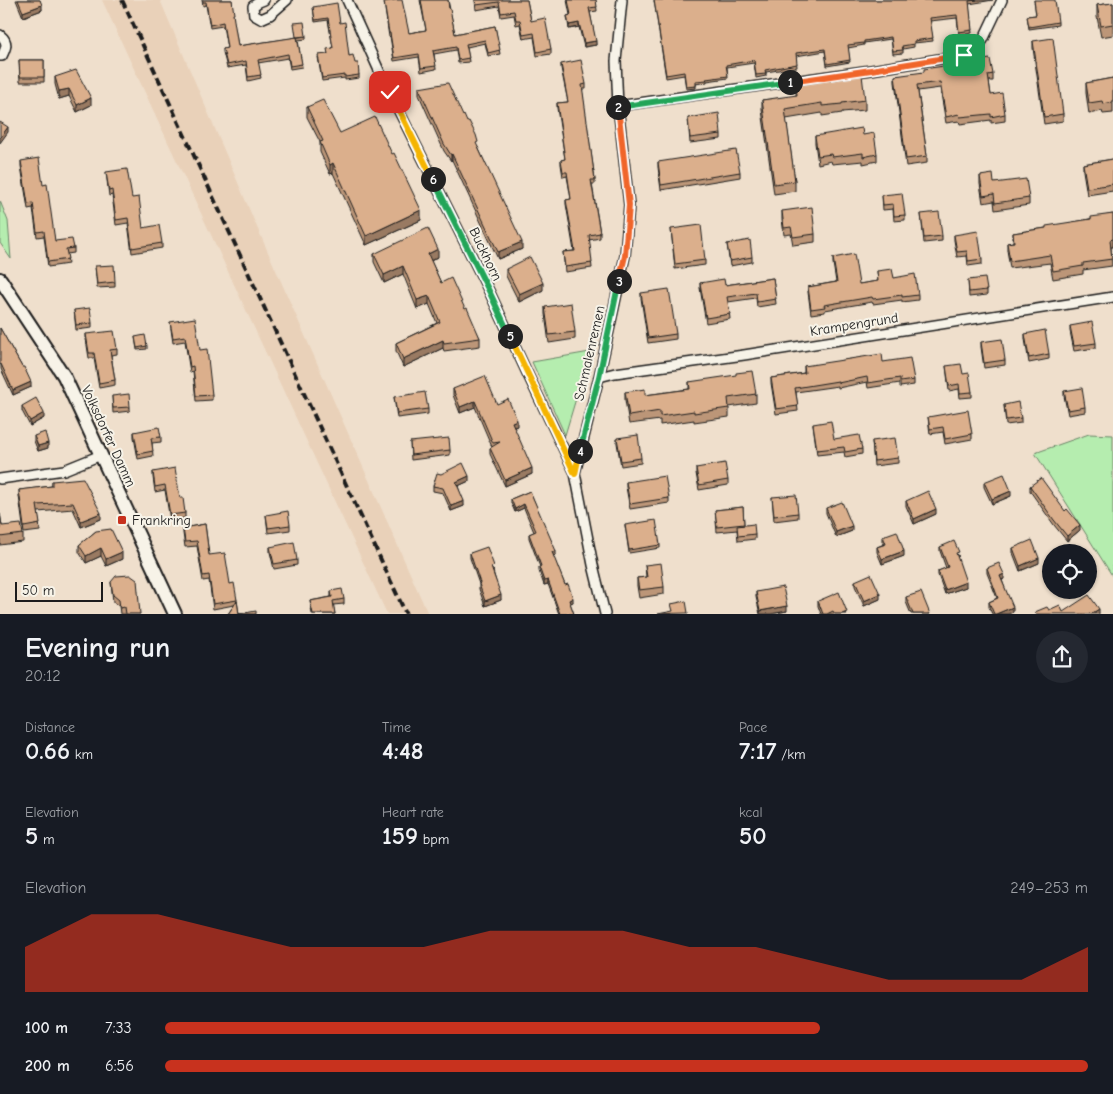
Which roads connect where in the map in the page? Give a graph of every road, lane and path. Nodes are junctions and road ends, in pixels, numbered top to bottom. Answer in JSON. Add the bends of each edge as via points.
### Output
{"nodes":[{"id":1,"x":264,"y":0,"type":"edge"},
{"id":2,"x":287,"y":0,"type":"edge"},
{"id":3,"x":348,"y":0,"type":"edge"},
{"id":4,"x":622,"y":0,"type":"edge"},
{"id":5,"x":1002,"y":0,"type":"edge"},
{"id":6,"x":0,"y":35,"type":"edge"},
{"id":7,"x":0,"y":56,"type":"edge"},
{"id":8,"x":618,"y":106,"type":"junction"},
{"id":9,"x":0,"y":279,"type":"edge"},
{"id":10,"x":1113,"y":297,"type":"edge"},
{"id":11,"x":599,"y":377,"type":"junction"},
{"id":12,"x":101,"y":455,"type":"junction"},
{"id":13,"x":575,"y":474,"type":"junction"},
{"id":14,"x":0,"y":480,"type":"edge"},
{"id":15,"x":176,"y":614,"type":"edge"},
{"id":16,"x":604,"y":614,"type":"edge"}],
"edges":[{"from":1,"to":2,"type":"street","via":[[253,6],[254,15],[261,19]]},
{"from":3,"to":13,"type":"street","name":"Buckhorn","via":[[382,77],[490,293]]},
{"from":4,"to":8,"type":"street","name":"Schmalenremen","via":[[616,61]]},
{"from":5,"to":8,"type":"street","via":[[983,40],[964,55]]},
{"from":6,"to":7,"type":"street","via":[[6,46]]},
{"from":8,"to":11,"type":"street","name":"Schmalenremen","via":[[629,205],[625,256]]},
{"from":9,"to":12,"type":"main road","name":"Volksdorfer Damm","via":[[64,376]]},
{"from":10,"to":11,"type":"street","name":"Krampengrund"},
{"from":11,"to":13,"type":"street","name":"Schmalenremen"},
{"from":12,"to":14,"type":"street","via":[[64,470]]},
{"from":12,"to":15,"type":"main road","name":"Volksdorfer Damm"},
{"from":13,"to":16,"type":"street","name":"Buckhorn"}]}
